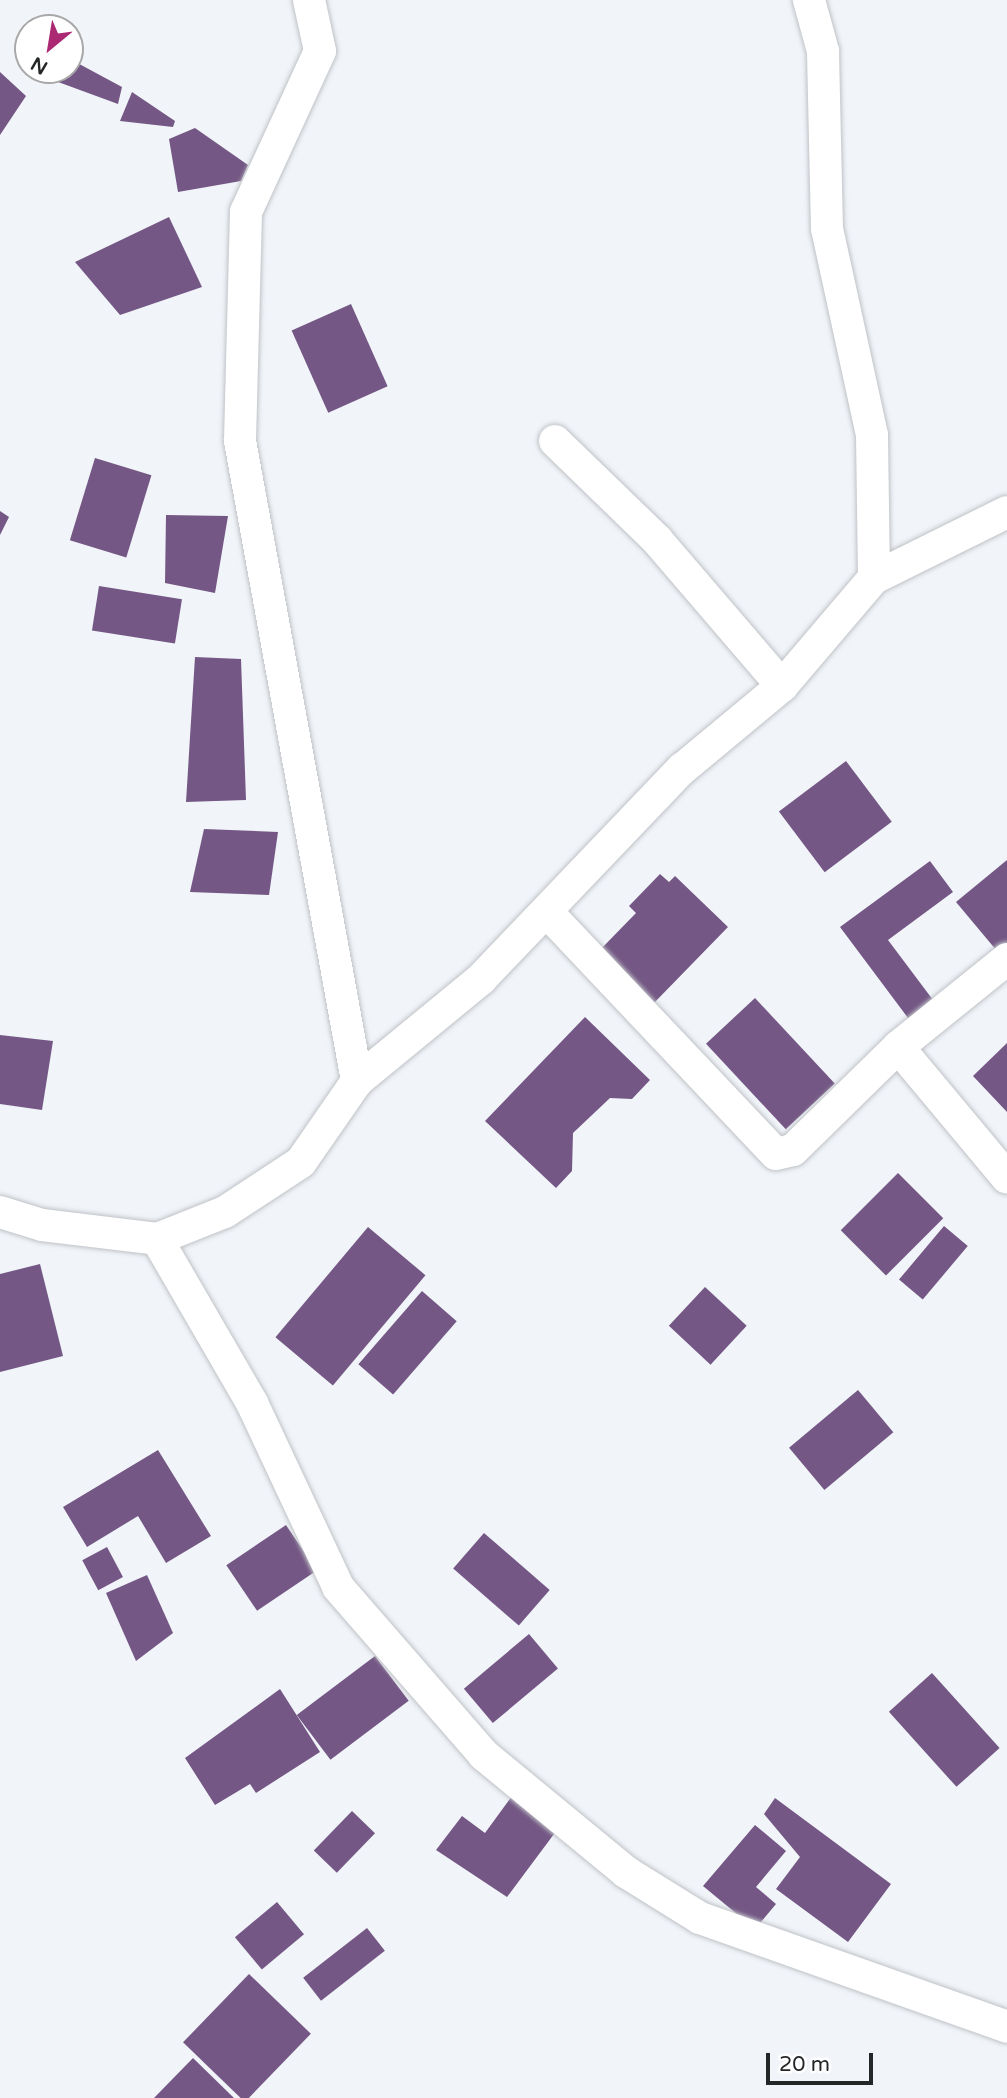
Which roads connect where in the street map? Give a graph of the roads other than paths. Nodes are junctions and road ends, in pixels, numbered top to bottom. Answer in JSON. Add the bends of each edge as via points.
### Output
{"nodes":[{"id":1,"x":809,"y":0,"type":"edge"},
{"id":2,"x":314,"y":1,"type":"edge"},
{"id":3,"x":555,"y":441,"type":"dead end"},
{"id":4,"x":1007,"y":512,"type":"edge"},
{"id":5,"x":874,"y":578,"type":"junction"},
{"id":6,"x":782,"y":686,"type":"junction"},
{"id":7,"x":547,"y":912,"type":"junction"},
{"id":8,"x":1007,"y":959,"type":"edge"},
{"id":9,"x":898,"y":1047,"type":"junction"},
{"id":10,"x":357,"y":1081,"type":"junction"},
{"id":11,"x":1007,"y":1178,"type":"edge"},
{"id":12,"x":0,"y":1212,"type":"edge"},
{"id":13,"x":157,"y":1239,"type":"junction"},
{"id":14,"x":1007,"y":2027,"type":"edge"}],
"edges":[{"from":1,"to":5,"type":"street","via":[[823,51],[827,229],[872,435]]},
{"from":2,"to":10,"type":"street","via":[[320,51],[246,212],[240,441]]},
{"from":3,"to":6,"type":"street","via":[[657,540]]},
{"from":4,"to":5,"type":"street"},
{"from":5,"to":6,"type":"street"},
{"from":6,"to":7,"type":"street","via":[[682,769]]},
{"from":7,"to":9,"type":"street","via":[[776,1154],[793,1150]]},
{"from":7,"to":10,"type":"street","via":[[481,979]]},
{"from":8,"to":9,"type":"street"},
{"from":9,"to":11,"type":"street"},
{"from":10,"to":13,"type":"street","via":[[301,1162],[225,1212]]},
{"from":12,"to":13,"type":"street","via":[[42,1225]]},
{"from":13,"to":14,"type":"street","via":[[251,1402],[338,1587],[484,1755],[626,1872],[700,1918]]}]}
